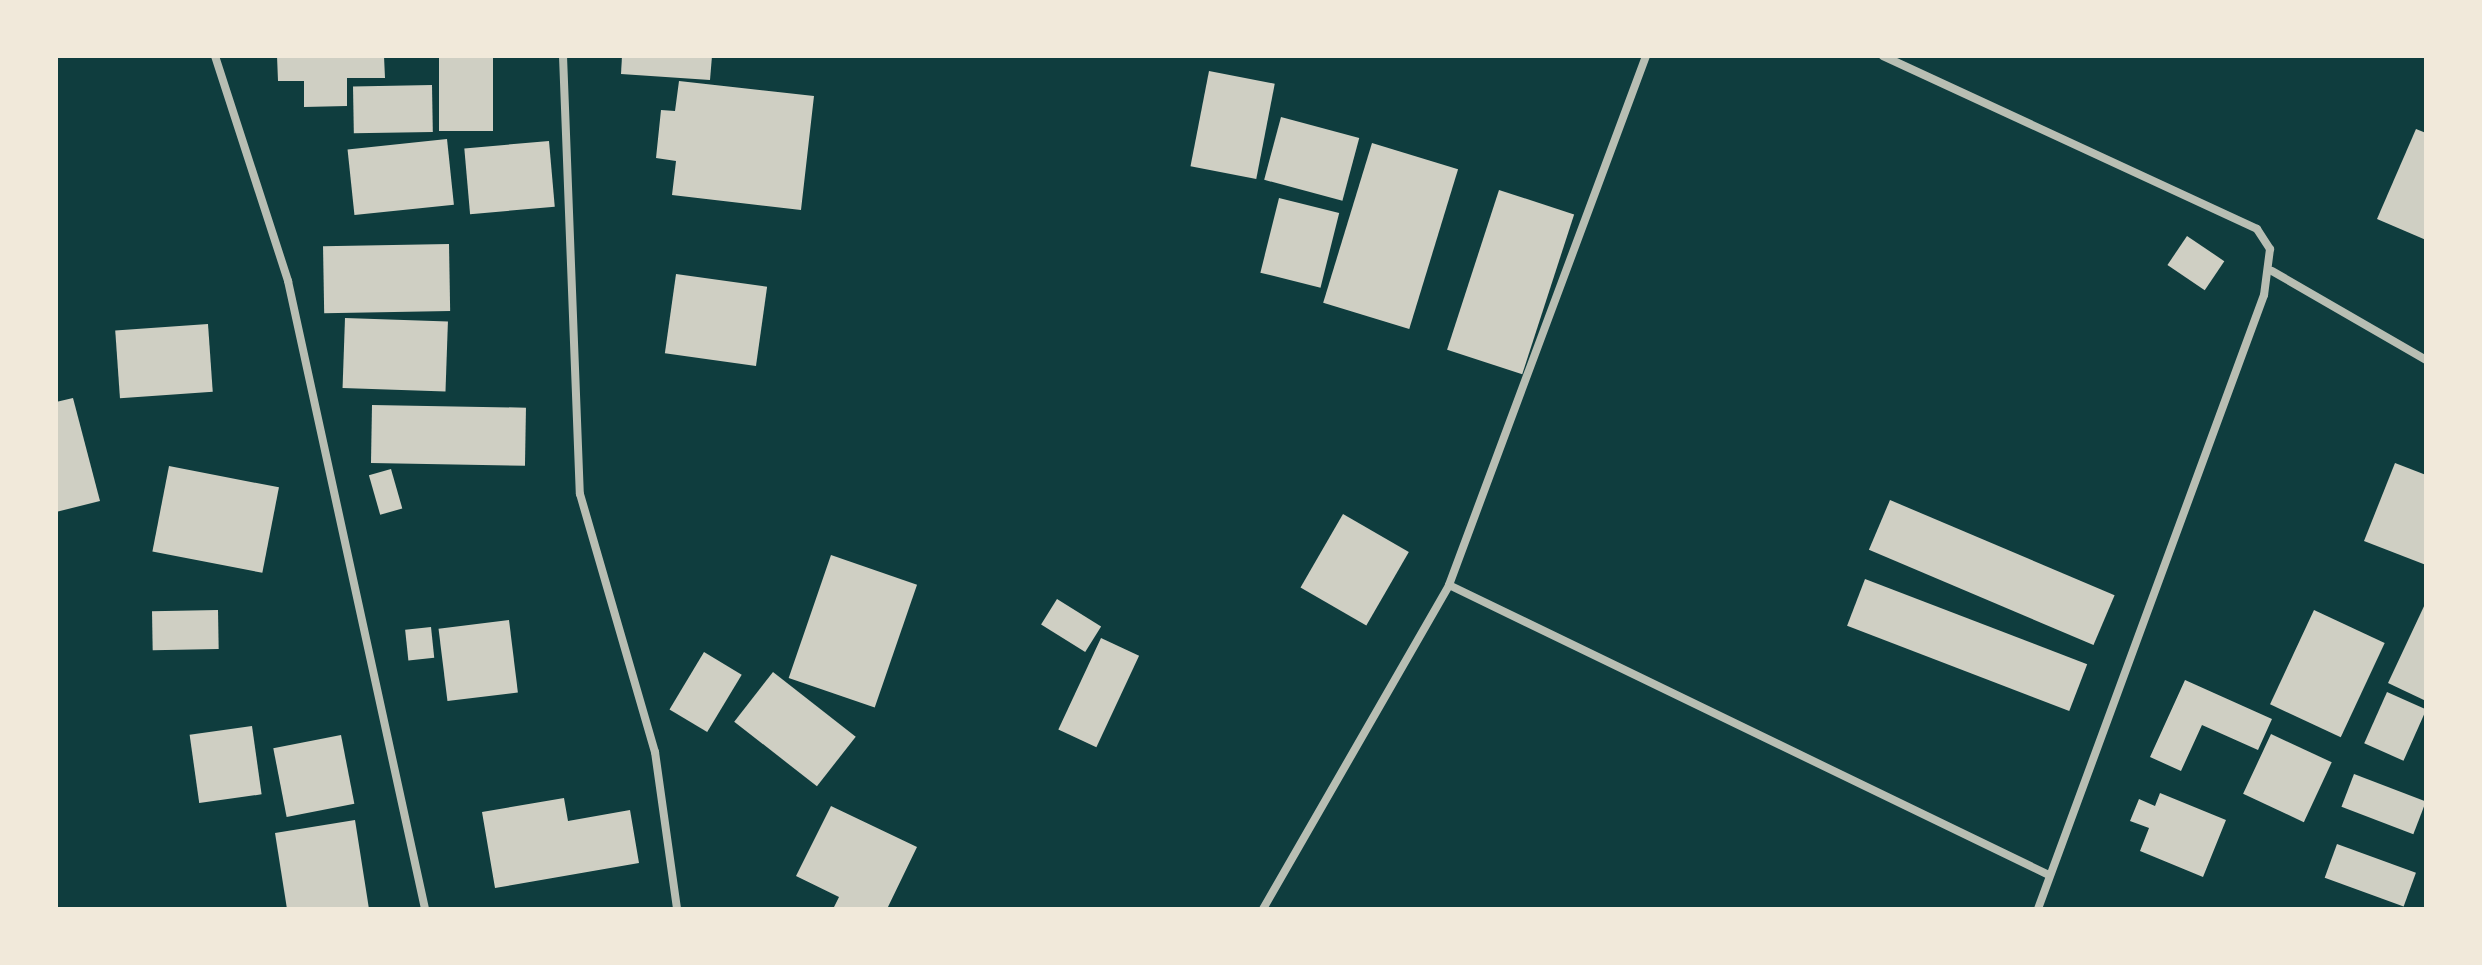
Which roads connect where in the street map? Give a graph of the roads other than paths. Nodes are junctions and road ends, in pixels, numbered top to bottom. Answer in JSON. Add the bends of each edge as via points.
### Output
{"nodes":[{"id":1,"x":215,"y":56,"type":"edge"},
{"id":2,"x":563,"y":56,"type":"edge"},
{"id":3,"x":1646,"y":56,"type":"edge"},
{"id":4,"x":1883,"y":56,"type":"edge"},
{"id":5,"x":2272,"y":271,"type":"junction"},
{"id":6,"x":2426,"y":360,"type":"edge"},
{"id":7,"x":1449,"y":585,"type":"junction"},
{"id":8,"x":2049,"y":875,"type":"junction"},
{"id":9,"x":425,"y":909,"type":"edge"},
{"id":10,"x":677,"y":909,"type":"edge"},
{"id":11,"x":1263,"y":909,"type":"edge"},
{"id":12,"x":2038,"y":909,"type":"edge"}],
"edges":[{"from":1,"to":9,"type":"street","via":[[288,281]]},
{"from":2,"to":10,"type":"street","via":[[580,494],[655,752]]},
{"from":3,"to":7,"type":"street"},
{"from":4,"to":5,"type":"street","via":[[2257,229]]},
{"from":5,"to":6,"type":"street"},
{"from":5,"to":8,"type":"street"},
{"from":7,"to":8,"type":"street"},
{"from":7,"to":11,"type":"street"},
{"from":8,"to":12,"type":"street"}]}
